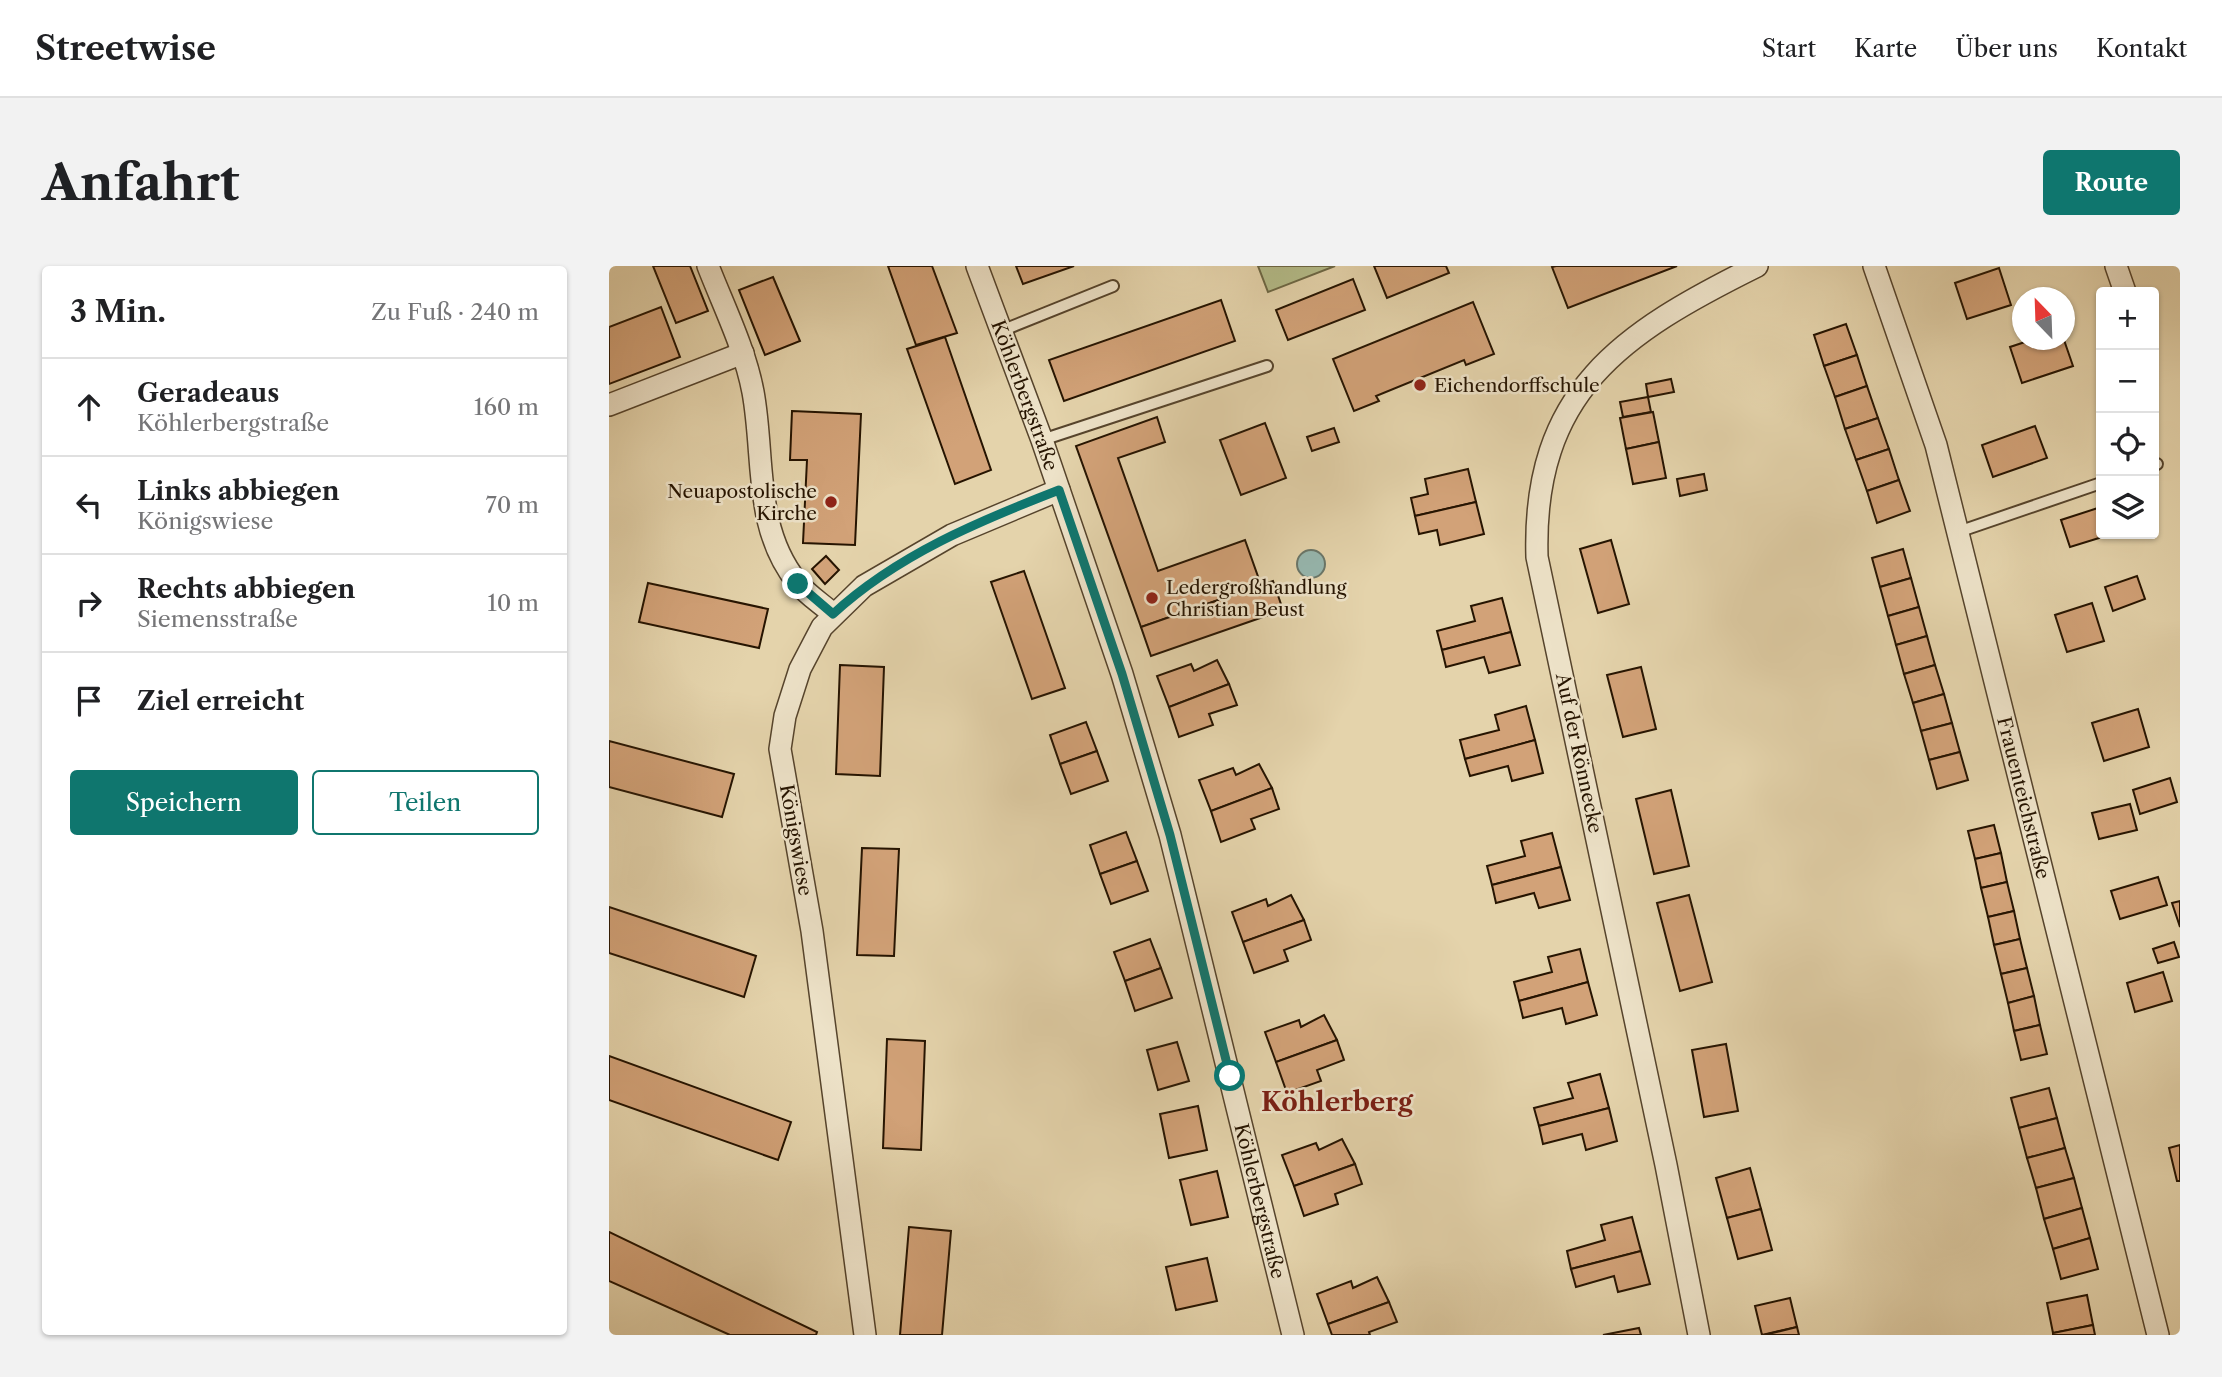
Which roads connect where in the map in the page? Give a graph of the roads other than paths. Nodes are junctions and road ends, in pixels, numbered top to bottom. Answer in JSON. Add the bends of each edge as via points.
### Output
{"nodes":[{"id":1,"x":708,"y":266,"type":"edge"},
{"id":2,"x":977,"y":266,"type":"edge"},
{"id":3,"x":1757,"y":266,"type":"edge"},
{"id":4,"x":1874,"y":266,"type":"edge"},
{"id":5,"x":2116,"y":266,"type":"edge"},
{"id":6,"x":1113,"y":286,"type":"dead end"},
{"id":7,"x":2123,"y":287,"type":"edge"},
{"id":8,"x":1002,"y":331,"type":"junction"},
{"id":9,"x":743,"y":353,"type":"junction"},
{"id":10,"x":1268,"y":366,"type":"dead end"},
{"id":11,"x":609,"y":405,"type":"edge"},
{"id":12,"x":1042,"y":440,"type":"junction"},
{"id":13,"x":2096,"y":485,"type":"edge"},
{"id":14,"x":1059,"y":490,"type":"junction"},
{"id":15,"x":1958,"y":532,"type":"junction"},
{"id":16,"x":833,"y":614,"type":"junction"},
{"id":17,"x":865,"y":1335,"type":"edge"},
{"id":18,"x":1293,"y":1335,"type":"edge"},
{"id":19,"x":1699,"y":1335,"type":"edge"},
{"id":20,"x":2158,"y":1335,"type":"edge"}],
"edges":[{"from":1,"to":9,"type":"street"},
{"from":2,"to":8,"type":"street","name":"Köhlerbergstraße"},
{"from":3,"to":19,"type":"street","name":"Auf der Rönnecke","via":[[1667,313],[1629,339],[1598,369],[1577,396],[1547,456],[1536,523],[1537,557]]},
{"from":4,"to":15,"type":"street","name":"Frauenteichstraße","via":[[1936,446]]},
{"from":5,"to":7,"type":"street"},
{"from":6,"to":8,"type":"lane"},
{"from":8,"to":12,"type":"street","name":"Köhlerbergstraße"},
{"from":9,"to":11,"type":"street"},
{"from":9,"to":16,"type":"street","via":[[753,392],[763,500],[772,538],[798,584]]},
{"from":10,"to":12,"type":"lane"},
{"from":12,"to":14,"type":"street","name":"Köhlerbergstraße"},
{"from":13,"to":15,"type":"lane"},
{"from":14,"to":16,"type":"street","name":"Königswiese","via":[[941,541],[864,586]]},
{"from":14,"to":18,"type":"street","name":"Köhlerbergstraße","via":[[1122,674],[1170,835]]},
{"from":15,"to":20,"type":"street","name":"Frauenteichstraße"},
{"from":16,"to":17,"type":"street","name":"Königswiese","via":[[800,669],[779,749],[812,931]]}]}
